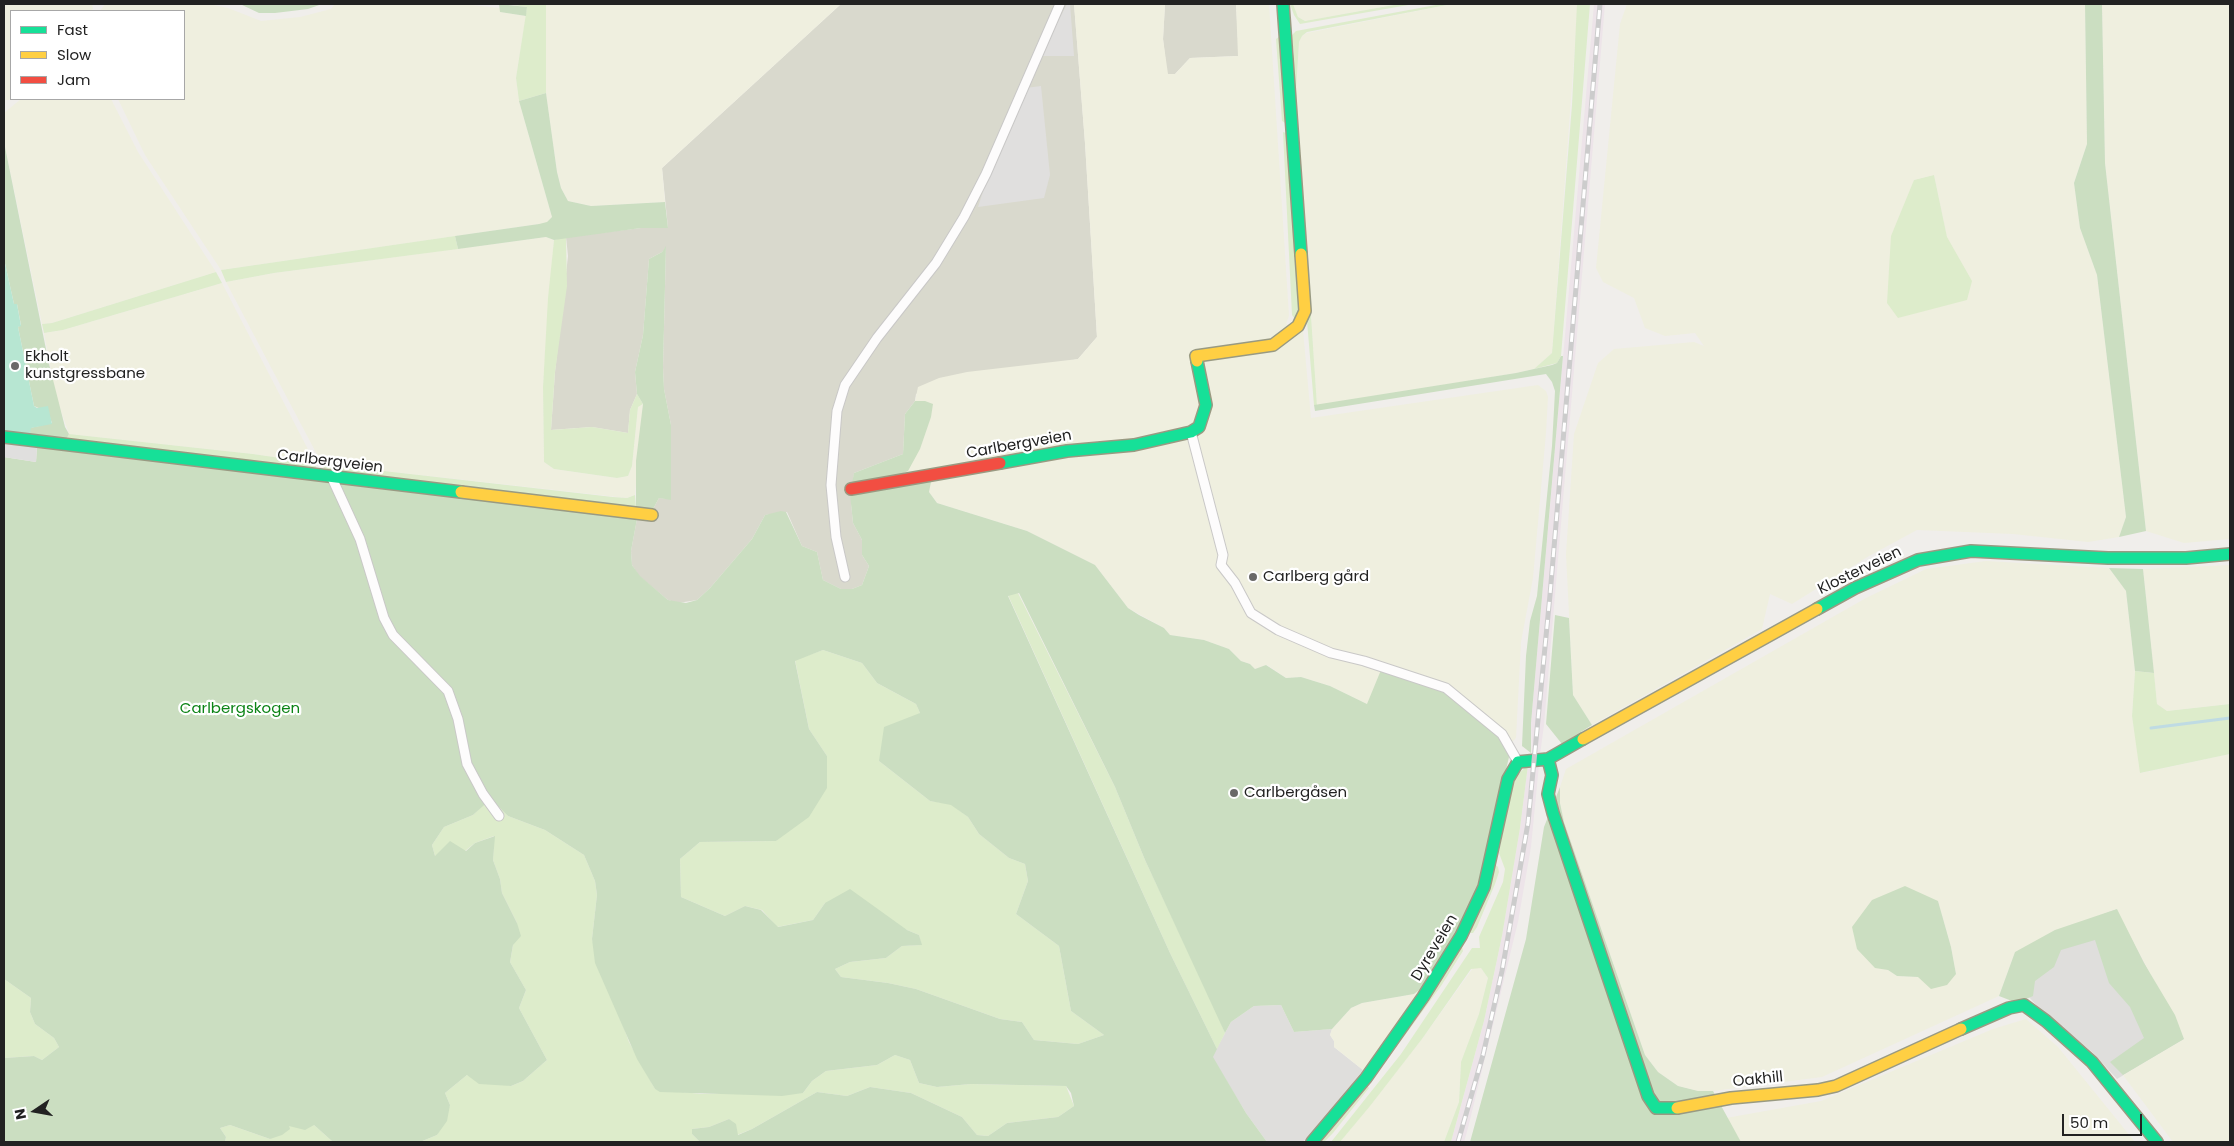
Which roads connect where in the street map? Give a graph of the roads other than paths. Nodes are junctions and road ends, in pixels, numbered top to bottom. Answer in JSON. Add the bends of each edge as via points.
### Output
{"nodes":[{"id":1,"x":1060,"y":4,"type":"edge"},
{"id":2,"x":1283,"y":4,"type":"edge"},
{"id":3,"x":1191,"y":432,"type":"junction"},
{"id":4,"x":4,"y":437,"type":"edge"},
{"id":5,"x":332,"y":478,"type":"junction"},
{"id":6,"x":851,"y":489,"type":"dead end"},
{"id":7,"x":652,"y":515,"type":"dead end"},
{"id":8,"x":2230,"y":554,"type":"edge"},
{"id":9,"x":845,"y":577,"type":"dead end"},
{"id":10,"x":1544,"y":760,"type":"junction"},
{"id":11,"x":1518,"y":762,"type":"junction"},
{"id":12,"x":499,"y":816,"type":"dead end"},
{"id":13,"x":1312,"y":1142,"type":"edge"},
{"id":14,"x":2156,"y":1142,"type":"edge"}],
"edges":[{"from":1,"to":9,"type":"street","via":[[964,217],[936,263],[845,385],[837,411],[831,485],[836,537]]},
{"from":2,"to":3,"type":"street","via":[[1304,311],[1298,326],[1273,345],[1196,356],[1206,405],[1199,428]]},
{"from":3,"to":6,"type":"street","name":"Carlbergveien","via":[[1134,445],[1067,451]]},
{"from":3,"to":11,"type":"street","via":[[1223,555],[1221,565],[1252,613],[1278,630],[1331,653],[1446,688],[1502,734]]},
{"from":4,"to":5,"type":"street","name":"Carlbergveien"},
{"from":5,"to":7,"type":"street","name":"Carlbergveien"},
{"from":5,"to":12,"type":"street","via":[[360,539],[393,636],[448,690],[467,764]]},
{"from":8,"to":10,"type":"street","name":"Klosterveien","via":[[2186,558],[2108,558],[1971,551],[1918,560],[1855,588]]},
{"from":10,"to":11,"type":"street"},
{"from":10,"to":14,"type":"street","name":"Oakhill","via":[[1552,775],[1548,794],[1553,813],[1648,1096],[1656,1108],[1677,1108],[1731,1098],[1836,1086],[2009,1008],[2024,1005],[2092,1062]]},
{"from":11,"to":13,"type":"street","name":"Dyreveien","via":[[1508,779],[1484,887],[1461,936],[1366,1078]]}]}
